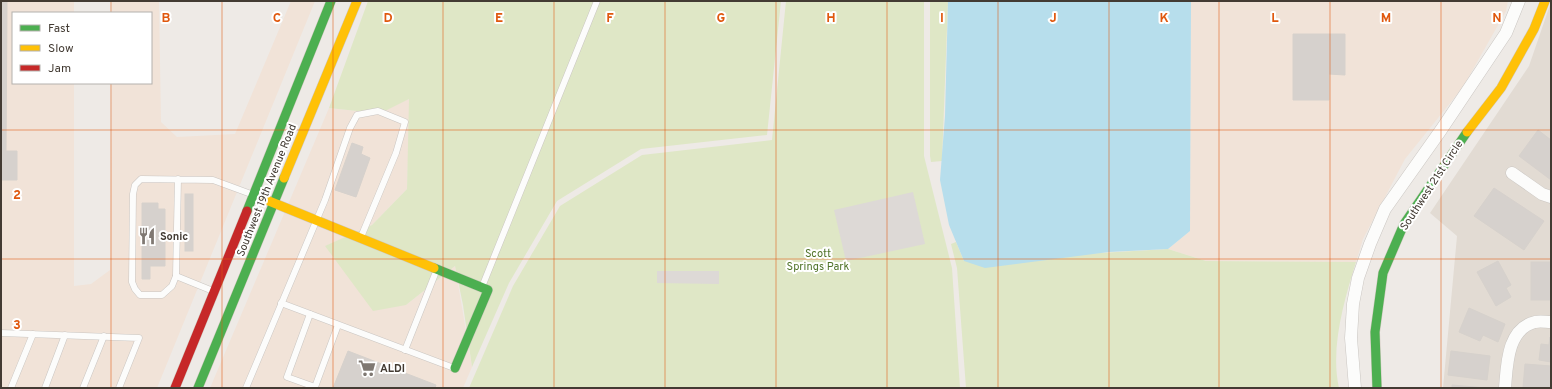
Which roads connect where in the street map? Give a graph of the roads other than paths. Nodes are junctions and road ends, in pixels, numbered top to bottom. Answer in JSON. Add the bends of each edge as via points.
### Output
{"nodes":[{"id":1,"x":331,"y":1,"type":"edge"},
{"id":2,"x":357,"y":1,"type":"edge"},
{"id":3,"x":597,"y":1,"type":"edge"},
{"id":4,"x":1519,"y":1,"type":"edge"},
{"id":5,"x":1545,"y":1,"type":"edge"},
{"id":6,"x":1512,"y":173,"type":"dead end"},
{"id":7,"x":178,"y":179,"type":"junction"},
{"id":8,"x":252,"y":194,"type":"junction"},
{"id":9,"x":1551,"y":197,"type":"edge"},
{"id":10,"x":273,"y":203,"type":"junction"},
{"id":11,"x":316,"y":220,"type":"junction"},
{"id":12,"x":360,"y":238,"type":"junction"},
{"id":13,"x":437,"y":269,"type":"junction"},
{"id":14,"x":176,"y":276,"type":"junction"},
{"id":15,"x":482,"y":287,"type":"junction"},
{"id":16,"x":214,"y":291,"type":"junction"},
{"id":17,"x":281,"y":303,"type":"junction"},
{"id":18,"x":310,"y":314,"type":"junction"},
{"id":19,"x":1551,"y":322,"type":"edge"},
{"id":20,"x":338,"y":325,"type":"junction"},
{"id":21,"x":1,"y":333,"type":"edge"},
{"id":22,"x":33,"y":334,"type":"junction"},
{"id":23,"x":65,"y":335,"type":"junction"},
{"id":24,"x":104,"y":336,"type":"junction"},
{"id":25,"x":405,"y":350,"type":"junction"},
{"id":26,"x":455,"y":368,"type":"joint"},
{"id":27,"x":11,"y":388,"type":"edge"},
{"id":28,"x":46,"y":388,"type":"edge"},
{"id":29,"x":84,"y":388,"type":"edge"},
{"id":30,"x":119,"y":388,"type":"edge"},
{"id":31,"x":175,"y":388,"type":"edge"},
{"id":32,"x":198,"y":388,"type":"edge"},
{"id":33,"x":246,"y":388,"type":"edge"},
{"id":34,"x":1355,"y":388,"type":"edge"},
{"id":35,"x":1377,"y":388,"type":"edge"},
{"id":36,"x":1505,"y":388,"type":"edge"}],
"edges":[{"from":1,"to":8,"type":"main road","name":"Southwest 19th Avenue Road"},
{"from":2,"to":10,"type":"main road","name":"Southwest 19th Avenue Road"},
{"from":3,"to":15,"type":"lane"},
{"from":4,"to":34,"type":"street","name":"Southwest 21st Circle","via":[[1506,33],[1385,209],[1370,244],[1358,278],[1353,304],[1351,338]]},
{"from":5,"to":35,"type":"main road","name":"Southwest 21st Circle","via":[[1534,29],[1501,88],[1460,140],[1404,224],[1395,242],[1383,273],[1378,302],[1375,332]]},
{"from":6,"to":9,"type":"street","via":[[1542,194]]},
{"from":7,"to":8,"type":"lane","via":[[213,180]]},
{"from":7,"to":14,"type":"lane"},
{"from":7,"to":14,"type":"lane","via":[[141,179],[135,185],[133,194],[132,282],[135,289],[140,295],[162,295],[172,286]]},
{"from":8,"to":10,"type":"main road"},
{"from":8,"to":16,"type":"main road","name":"Southwest 19th Avenue Road"},
{"from":10,"to":11,"type":"main road"},
{"from":10,"to":32,"type":"main road","name":"Southwest 19th Avenue Road"},
{"from":11,"to":12,"type":"main road"},
{"from":11,"to":12,"type":"lane","via":[[357,115],[378,111],[405,122],[396,153]]},
{"from":11,"to":17,"type":"lane"},
{"from":12,"to":13,"type":"main road"},
{"from":13,"to":15,"type":"main road"},
{"from":13,"to":25,"type":"lane"},
{"from":14,"to":16,"type":"lane"},
{"from":15,"to":26,"type":"main road","via":[[488,290]]},
{"from":16,"to":31,"type":"main road","name":"Southwest 19th Avenue Road"},
{"from":17,"to":18,"type":"lane"},
{"from":17,"to":33,"type":"lane"},
{"from":18,"to":20,"type":"lane"},
{"from":18,"to":20,"type":"lane","via":[[287,377],[316,387]]},
{"from":19,"to":36,"type":"street","via":[[1535,322],[1517,332],[1508,354]]},
{"from":20,"to":25,"type":"lane"},
{"from":21,"to":22,"type":"lane"},
{"from":22,"to":23,"type":"lane"},
{"from":22,"to":27,"type":"lane"},
{"from":23,"to":24,"type":"lane"},
{"from":23,"to":28,"type":"lane"},
{"from":24,"to":29,"type":"lane"},
{"from":24,"to":30,"type":"lane","via":[[139,338]]},
{"from":25,"to":26,"type":"lane"}]}
